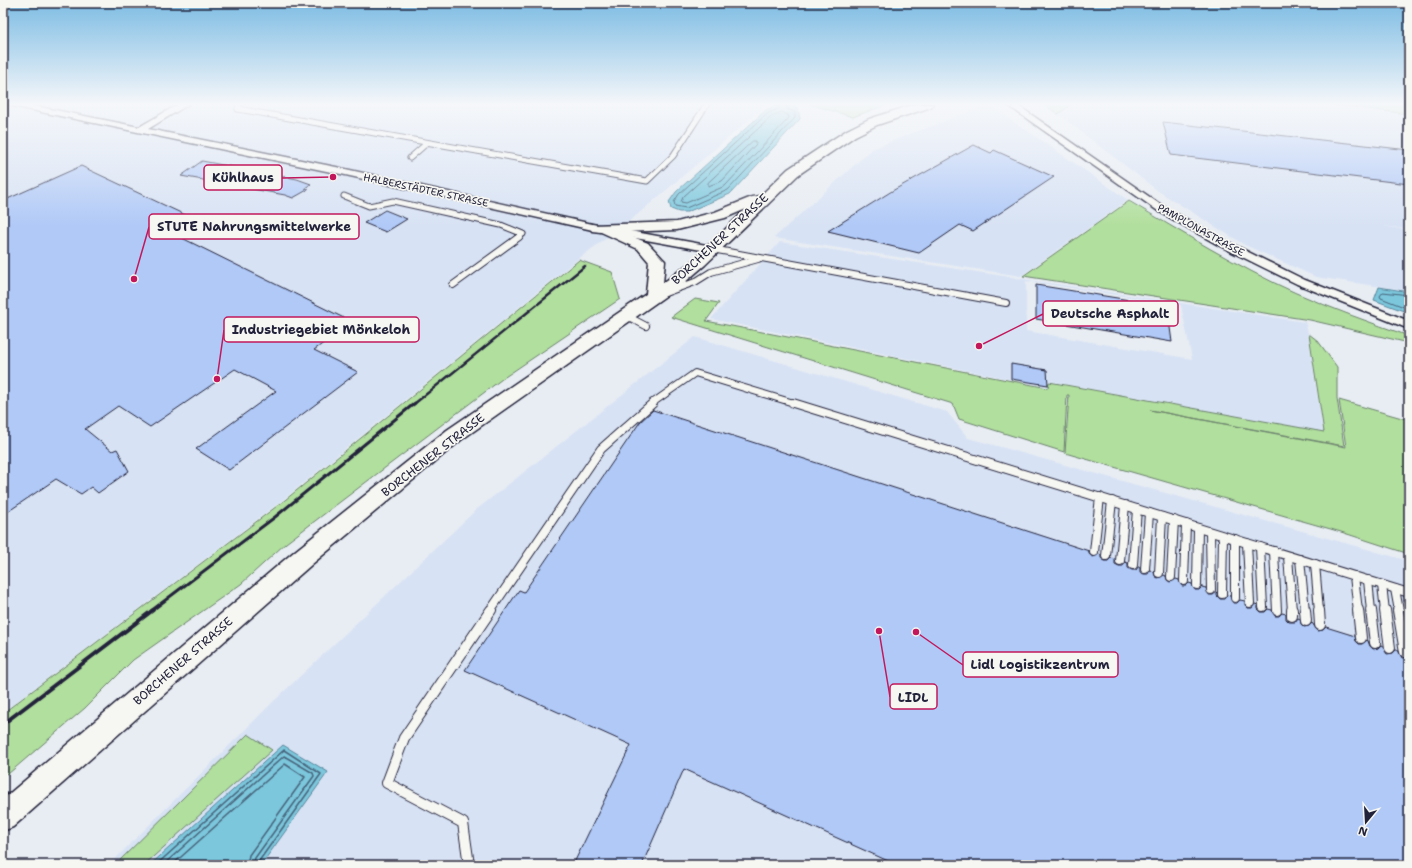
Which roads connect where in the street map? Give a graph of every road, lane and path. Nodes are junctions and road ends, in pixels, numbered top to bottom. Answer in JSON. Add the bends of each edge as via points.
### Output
{"nodes":[{"id":1,"x":207,"y":145,"type":"edge"},
{"id":2,"x":425,"y":145,"type":"edge"},
{"id":3,"x":436,"y":145,"type":"edge"},
{"id":4,"x":681,"y":145,"type":"edge"},
{"id":5,"x":833,"y":145,"type":"edge"},
{"id":6,"x":1068,"y":145,"type":"edge"},
{"id":7,"x":410,"y":158,"type":"dead end"},
{"id":8,"x":344,"y":196,"type":"dead end"},
{"id":9,"x":766,"y":197,"type":"junction"},
{"id":10,"x":597,"y":228,"type":"junction"},
{"id":11,"x":712,"y":250,"type":"junction"},
{"id":12,"x":760,"y":259,"type":"junction"},
{"id":13,"x":453,"y":285,"type":"dead end"},
{"id":14,"x":654,"y":297,"type":"junction"},
{"id":15,"x":1006,"y":303,"type":"dead end"},
{"id":16,"x":1409,"y":325,"type":"edge"},
{"id":17,"x":1100,"y":498,"type":"junction"},
{"id":18,"x":1112,"y":501,"type":"junction"},
{"id":19,"x":1125,"y":505,"type":"junction"},
{"id":20,"x":1137,"y":509,"type":"junction"},
{"id":21,"x":1149,"y":513,"type":"junction"},
{"id":22,"x":1162,"y":517,"type":"junction"},
{"id":23,"x":1174,"y":520,"type":"junction"},
{"id":24,"x":1186,"y":524,"type":"junction"},
{"id":25,"x":1198,"y":528,"type":"junction"},
{"id":26,"x":1210,"y":532,"type":"junction"},
{"id":27,"x":1223,"y":536,"type":"junction"},
{"id":28,"x":1235,"y":539,"type":"junction"},
{"id":29,"x":1247,"y":543,"type":"junction"},
{"id":30,"x":1260,"y":547,"type":"junction"},
{"id":31,"x":1274,"y":551,"type":"junction"},
{"id":32,"x":1094,"y":552,"type":"dead end"},
{"id":33,"x":1106,"y":556,"type":"dead end"},
{"id":34,"x":1288,"y":556,"type":"junction"},
{"id":35,"x":1300,"y":559,"type":"junction"},
{"id":36,"x":1120,"y":561,"type":"dead end"},
{"id":37,"x":1315,"y":564,"type":"junction"},
{"id":38,"x":1133,"y":565,"type":"dead end"},
{"id":39,"x":1145,"y":569,"type":"dead end"},
{"id":40,"x":1159,"y":573,"type":"dead end"},
{"id":41,"x":1354,"y":576,"type":"junction"},
{"id":42,"x":1171,"y":577,"type":"dead end"},
{"id":43,"x":1368,"y":580,"type":"junction"},
{"id":44,"x":1184,"y":581,"type":"dead end"},
{"id":45,"x":1382,"y":584,"type":"junction"},
{"id":46,"x":1197,"y":585,"type":"dead end"},
{"id":47,"x":1395,"y":589,"type":"junction"},
{"id":48,"x":1211,"y":590,"type":"dead end"},
{"id":49,"x":1409,"y":593,"type":"edge"},
{"id":50,"x":1222,"y":594,"type":"dead end"},
{"id":51,"x":1236,"y":598,"type":"dead end"},
{"id":52,"x":1250,"y":602,"type":"dead end"},
{"id":53,"x":1263,"y":607,"type":"dead end"},
{"id":54,"x":1277,"y":611,"type":"dead end"},
{"id":55,"x":1292,"y":616,"type":"dead end"},
{"id":56,"x":1306,"y":620,"type":"dead end"},
{"id":57,"x":1320,"y":625,"type":"dead end"},
{"id":58,"x":1361,"y":638,"type":"dead end"},
{"id":59,"x":1375,"y":643,"type":"dead end"},
{"id":60,"x":1390,"y":648,"type":"dead end"},
{"id":61,"x":1405,"y":652,"type":"dead end"},
{"id":62,"x":3,"y":817,"type":"edge"},
{"id":63,"x":469,"y":865,"type":"edge"}],
"edges":[{"from":1,"to":10,"type":"street","name":"HALBERSTÄDTER STRASSE","via":[[341,171]]},
{"from":2,"to":7,"type":"lane"},
{"from":3,"to":4,"type":"lane","via":[[647,181],[673,156]]},
{"from":5,"to":9,"type":"main road","name":"BORCHENER STRASSE","via":[[793,172]]},
{"from":6,"to":16,"type":"street","name":"PAMPLONASTRASSE","via":[[1161,209],[1224,244],[1301,282]]},
{"from":8,"to":13,"type":"lane","via":[[369,206],[393,201],[501,225],[523,234]]},
{"from":9,"to":10,"type":"main road","via":[[720,215],[677,226]]},
{"from":9,"to":11,"type":"main road","name":"BORCHENER STRASSE"},
{"from":10,"to":11,"type":"street","name":"HALBERSTÄDTER STRASSE"},
{"from":10,"to":14,"type":"main road","via":[[643,246],[657,261]]},
{"from":11,"to":12,"type":"lane"},
{"from":11,"to":14,"type":"main road","name":"BORCHENER STRASSE"},
{"from":12,"to":14,"type":"lane","via":[[711,272],[695,282]]},
{"from":12,"to":15,"type":"lane"},
{"from":14,"to":62,"type":"main road","name":"BORCHENER STRASSE","via":[[636,321],[448,440],[303,558]]},
{"from":17,"to":18,"type":"lane"},
{"from":17,"to":32,"type":"lane"},
{"from":17,"to":63,"type":"lane","via":[[695,373],[646,408],[602,449],[404,738],[387,783],[463,823]]},
{"from":18,"to":19,"type":"lane"},
{"from":18,"to":33,"type":"lane"},
{"from":19,"to":20,"type":"lane"},
{"from":19,"to":36,"type":"lane"},
{"from":20,"to":21,"type":"lane"},
{"from":20,"to":38,"type":"lane"},
{"from":21,"to":22,"type":"lane"},
{"from":21,"to":39,"type":"lane"},
{"from":22,"to":23,"type":"lane"},
{"from":22,"to":40,"type":"lane"},
{"from":23,"to":24,"type":"lane"},
{"from":23,"to":42,"type":"lane"},
{"from":24,"to":25,"type":"lane"},
{"from":24,"to":44,"type":"lane"},
{"from":25,"to":26,"type":"lane"},
{"from":25,"to":46,"type":"lane"},
{"from":26,"to":27,"type":"lane"},
{"from":26,"to":48,"type":"lane"},
{"from":27,"to":28,"type":"lane"},
{"from":27,"to":50,"type":"lane"},
{"from":28,"to":29,"type":"lane"},
{"from":28,"to":51,"type":"lane"},
{"from":29,"to":30,"type":"lane"},
{"from":29,"to":52,"type":"lane"},
{"from":30,"to":31,"type":"lane"},
{"from":30,"to":53,"type":"lane"},
{"from":31,"to":34,"type":"lane"},
{"from":31,"to":54,"type":"lane"},
{"from":34,"to":35,"type":"lane"},
{"from":34,"to":55,"type":"lane"},
{"from":35,"to":37,"type":"lane"},
{"from":35,"to":56,"type":"lane"},
{"from":37,"to":41,"type":"lane"},
{"from":37,"to":57,"type":"lane"},
{"from":41,"to":43,"type":"lane"},
{"from":41,"to":58,"type":"lane"},
{"from":43,"to":45,"type":"lane"},
{"from":43,"to":59,"type":"lane"},
{"from":45,"to":47,"type":"lane"},
{"from":45,"to":60,"type":"lane"},
{"from":47,"to":49,"type":"lane"},
{"from":47,"to":61,"type":"lane"}]}
